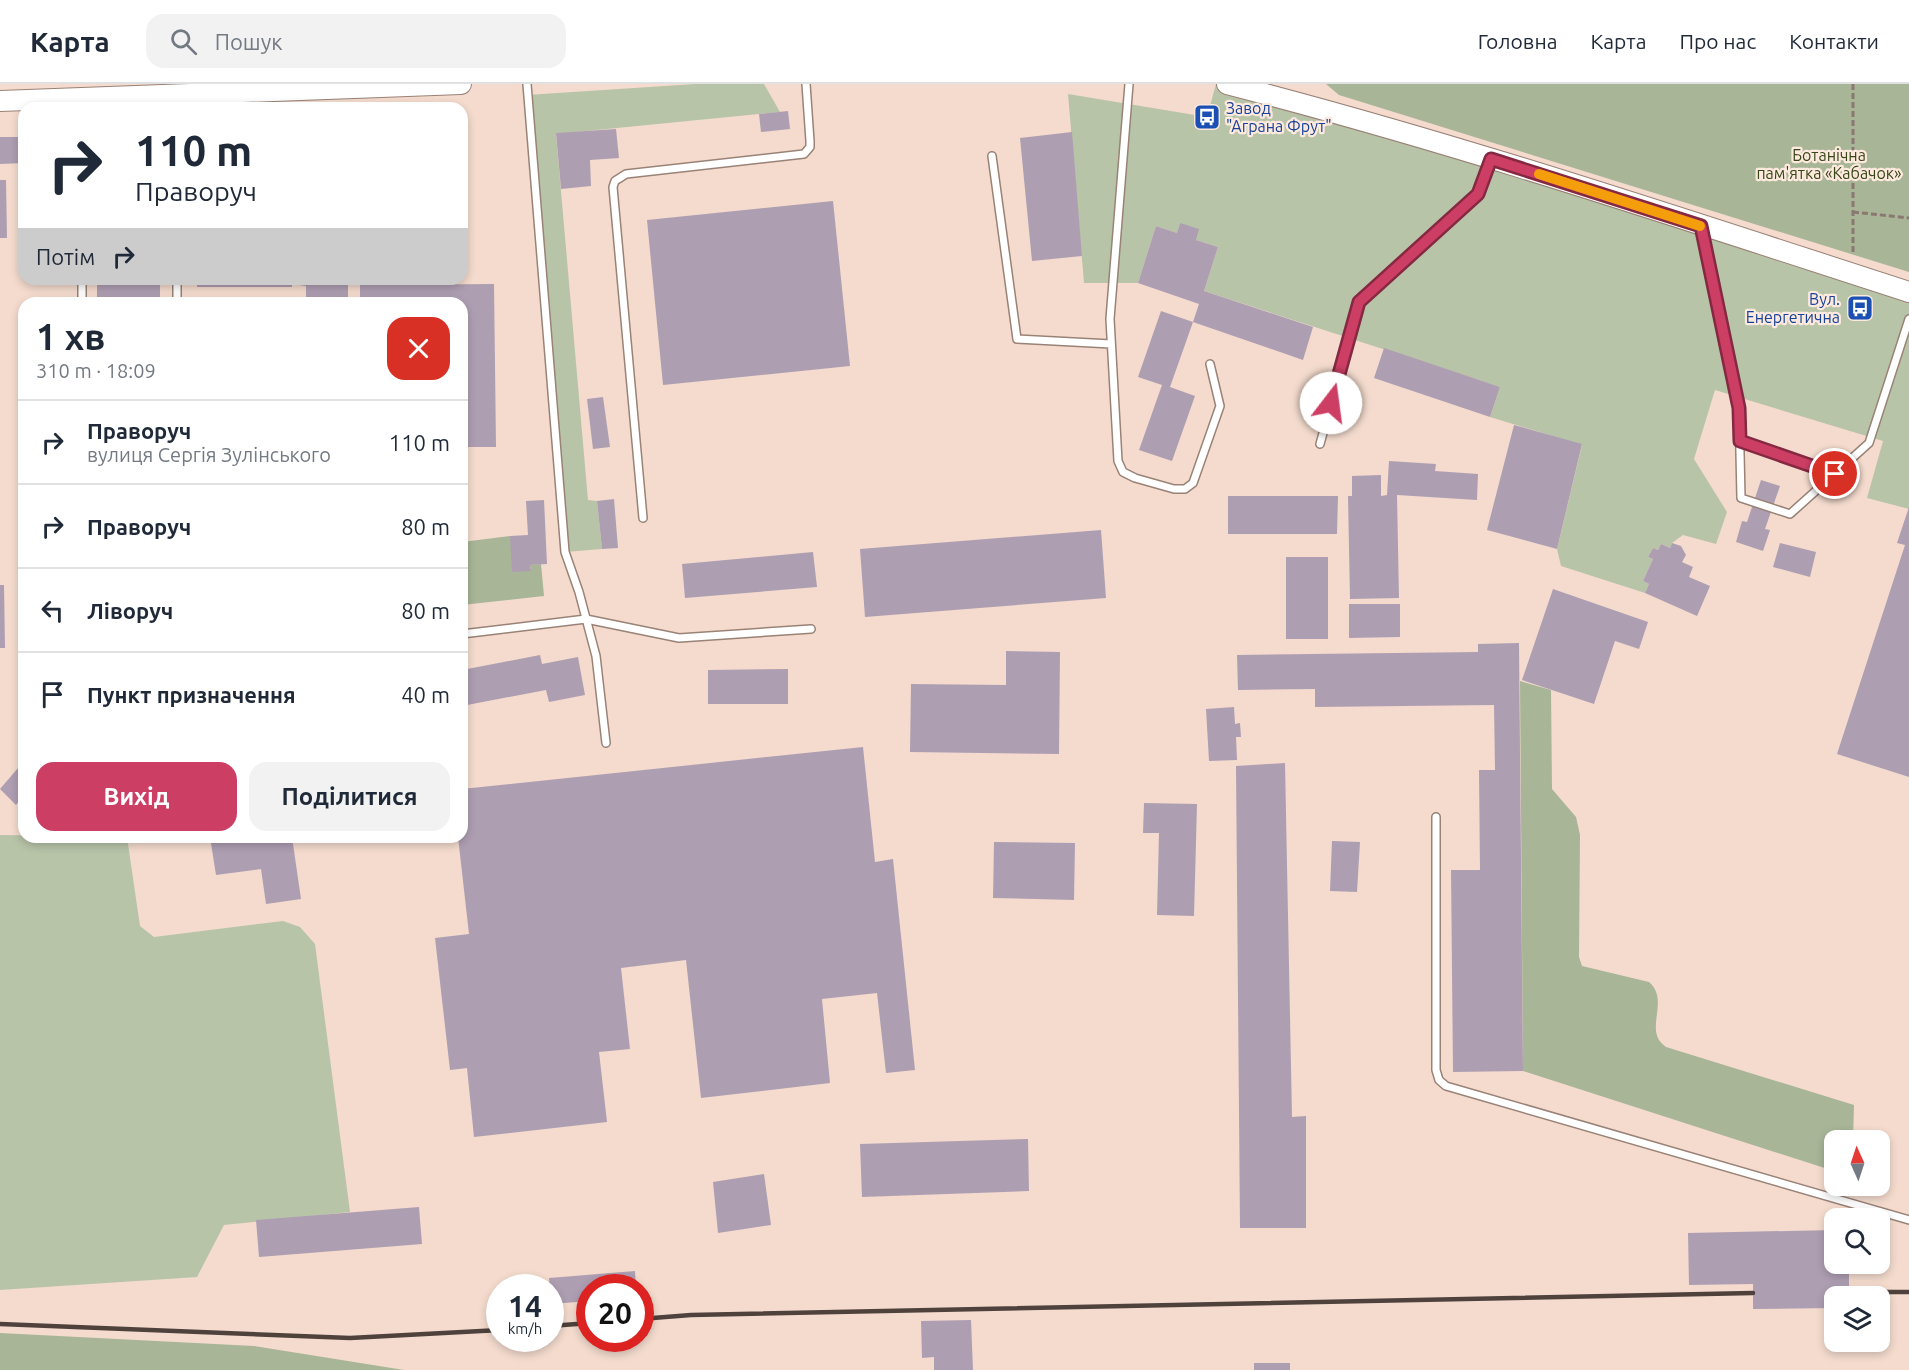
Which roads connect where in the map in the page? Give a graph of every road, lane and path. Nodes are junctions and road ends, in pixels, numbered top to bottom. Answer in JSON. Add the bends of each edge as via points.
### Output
{"nodes":[{"id":1,"x":461,"y":84,"type":"edge"},
{"id":2,"x":526,"y":84,"type":"edge"},
{"id":3,"x":806,"y":84,"type":"edge"},
{"id":4,"x":1129,"y":84,"type":"edge"},
{"id":5,"x":1227,"y":84,"type":"edge"},
{"id":6,"x":1852,"y":84,"type":"edge"},
{"id":7,"x":350,"y":87,"type":"edge"},
{"id":8,"x":0,"y":101,"type":"edge"},
{"id":9,"x":28,"y":102,"type":"edge"},
{"id":10,"x":91,"y":102,"type":"edge"},
{"id":11,"x":176,"y":102,"type":"edge"},
{"id":12,"x":992,"y":156,"type":"dead end"},
{"id":13,"x":1491,"y":159,"type":"junction"},
{"id":14,"x":1853,"y":212,"type":"junction"},
{"id":15,"x":1909,"y":218,"type":"edge"},
{"id":16,"x":1701,"y":226,"type":"junction"},
{"id":17,"x":1854,"y":274,"type":"junction"},
{"id":18,"x":1909,"y":292,"type":"edge"},
{"id":19,"x":1909,"y":319,"type":"edge"},
{"id":20,"x":1111,"y":344,"type":"junction"},
{"id":21,"x":1210,"y":364,"type":"dead end"},
{"id":22,"x":1740,"y":441,"type":"junction"},
{"id":23,"x":1320,"y":444,"type":"dead end"},
{"id":24,"x":1835,"y":474,"type":"junction"},
{"id":25,"x":643,"y":518,"type":"dead end"},
{"id":26,"x":586,"y":619,"type":"junction"},
{"id":27,"x":811,"y":629,"type":"dead end"},
{"id":28,"x":468,"y":633,"type":"edge"},
{"id":29,"x":606,"y":743,"type":"dead end"},
{"id":30,"x":1436,"y":817,"type":"dead end"},
{"id":31,"x":1909,"y":1220,"type":"edge"}],
"edges":[{"from":1,"to":7,"type":"street"},
{"from":2,"to":26,"type":"lane","via":[[565,552]]},
{"from":3,"to":25,"type":"lane","via":[[810,147],[804,154],[626,174],[615,181],[612,194]]},
{"from":4,"to":20,"type":"lane"},
{"from":5,"to":13,"type":"street"},
{"from":6,"to":14,"type":"path"},
{"from":7,"to":11,"type":"street"},
{"from":8,"to":9,"type":"street"},
{"from":10,"to":11,"type":"street","via":[[114,94]]},
{"from":12,"to":20,"type":"lane","via":[[1017,339]]},
{"from":13,"to":16,"type":"street"},
{"from":13,"to":23,"type":"lane","via":[[1478,194],[1359,302]]},
{"from":14,"to":15,"type":"path"},
{"from":14,"to":17,"type":"path"},
{"from":16,"to":17,"type":"street"},
{"from":16,"to":22,"type":"lane","via":[[1739,408]]},
{"from":17,"to":18,"type":"street"},
{"from":19,"to":24,"type":"lane","via":[[1869,443]]},
{"from":20,"to":21,"type":"lane","via":[[1118,461],[1123,472],[1174,489],[1185,489],[1193,483],[1220,406]]},
{"from":22,"to":24,"type":"lane"},
{"from":22,"to":24,"type":"lane","via":[[1741,498],[1790,514]]},
{"from":26,"to":27,"type":"lane","via":[[679,638]]},
{"from":26,"to":28,"type":"lane"},
{"from":26,"to":29,"type":"lane","via":[[596,656]]},
{"from":30,"to":31,"type":"lane","via":[[1438,1080],[1446,1086]]}]}
